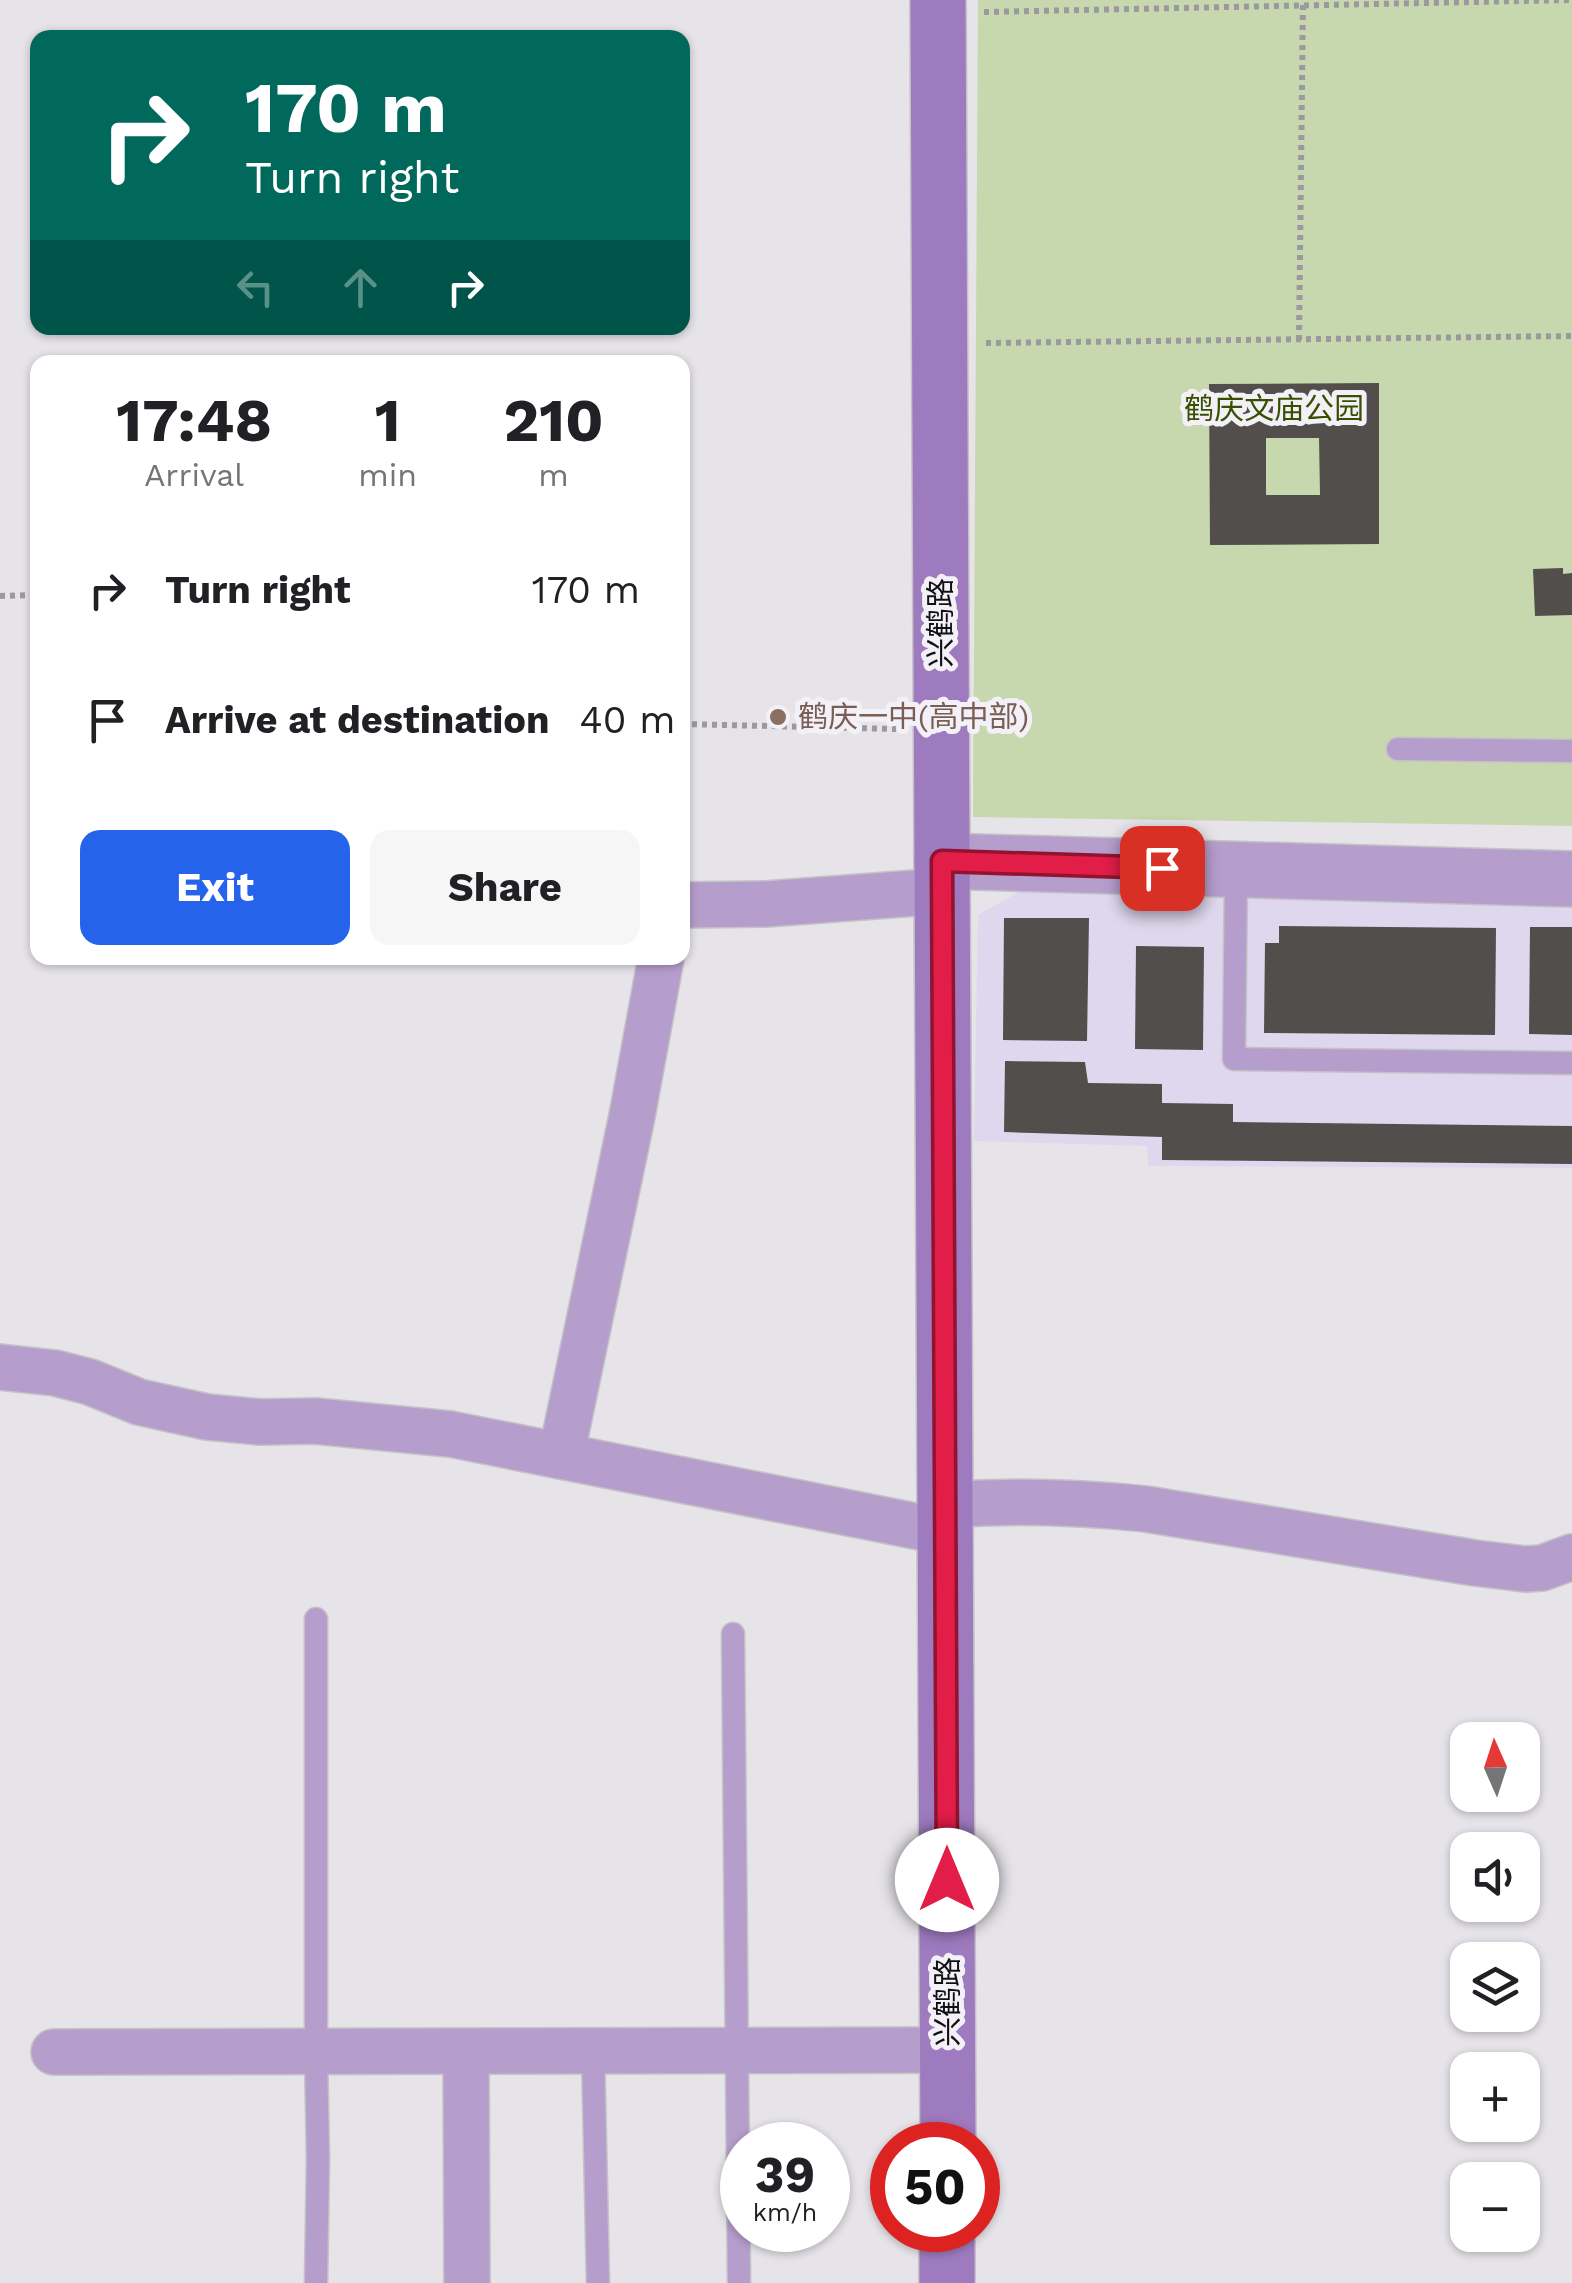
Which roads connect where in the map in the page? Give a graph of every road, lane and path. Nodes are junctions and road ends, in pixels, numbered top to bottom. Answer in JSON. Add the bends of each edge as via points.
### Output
{"nodes":[{"id":1,"x":1571,"y":0,"type":"edge"},
{"id":2,"x":1304,"y":3,"type":"edge"},
{"id":3,"x":938,"y":7,"type":"edge"},
{"id":4,"x":1572,"y":336,"type":"edge"},
{"id":5,"x":1299,"y":340,"type":"junction"},
{"id":6,"x":939,"y":343,"type":"junction"},
{"id":7,"x":30,"y":595,"type":"edge"},
{"id":8,"x":0,"y":596,"type":"edge"},
{"id":9,"x":690,"y":724,"type":"edge"},
{"id":10,"x":942,"y":730,"type":"junction"},
{"id":11,"x":1398,"y":749,"type":"dead end"},
{"id":12,"x":1572,"y":751,"type":"edge"},
{"id":13,"x":1236,"y":870,"type":"junction"},
{"id":14,"x":942,"y":876,"type":"junction"},
{"id":15,"x":1572,"y":879,"type":"edge"},
{"id":16,"x":690,"y":905,"type":"edge"},
{"id":17,"x":661,"y":965,"type":"edge"},
{"id":18,"x":1572,"y":1062,"type":"edge"},
{"id":19,"x":0,"y":1367,"type":"edge"},
{"id":20,"x":561,"y":1456,"type":"junction"},
{"id":21,"x":946,"y":1519,"type":"junction"},
{"id":22,"x":1572,"y":1557,"type":"edge"},
{"id":23,"x":316,"y":1619,"type":"dead end"},
{"id":24,"x":733,"y":1634,"type":"dead end"},
{"id":25,"x":948,"y":2050,"type":"junction"},
{"id":26,"x":593,"y":2051,"type":"junction"},
{"id":27,"x":737,"y":2051,"type":"junction"},
{"id":28,"x":54,"y":2052,"type":"dead end"},
{"id":29,"x":316,"y":2052,"type":"junction"},
{"id":30,"x":466,"y":2052,"type":"junction"},
{"id":31,"x":948,"y":2122,"type":"edge"},
{"id":32,"x":947,"y":2252,"type":"edge"},
{"id":33,"x":316,"y":2283,"type":"edge"},
{"id":34,"x":467,"y":2283,"type":"edge"},
{"id":35,"x":598,"y":2283,"type":"edge"},
{"id":36,"x":738,"y":2283,"type":"edge"},
{"id":37,"x":946,"y":2283,"type":"edge"}],
"edges":[{"from":1,"to":2,"type":"path"},
{"from":2,"to":3,"type":"path"},
{"from":2,"to":5,"type":"path"},
{"from":3,"to":6,"type":"main road","name":"兴鹤路"},
{"from":4,"to":5,"type":"path"},
{"from":5,"to":6,"type":"path"},
{"from":6,"to":10,"type":"main road","name":"兴鹤路"},
{"from":7,"to":8,"type":"path"},
{"from":9,"to":10,"type":"path"},
{"from":10,"to":14,"type":"main road","name":"兴鹤路"},
{"from":11,"to":12,"type":"lane"},
{"from":13,"to":14,"type":"street"},
{"from":13,"to":15,"type":"street"},
{"from":13,"to":18,"type":"lane","via":[[1234,1058]]},
{"from":14,"to":16,"type":"street","via":[[766,904]]},
{"from":14,"to":21,"type":"main road","name":"兴鹤路"},
{"from":17,"to":20,"type":"street"},
{"from":19,"to":20,"type":"street","via":[[72,1377],[207,1417],[450,1434]]},
{"from":20,"to":21,"type":"street"},
{"from":21,"to":22,"type":"street","via":[[993,1501],[1094,1504],[1525,1569]]},
{"from":21,"to":25,"type":"main road","name":"兴鹤路"},
{"from":23,"to":29,"type":"lane"},
{"from":24,"to":27,"type":"lane"},
{"from":25,"to":27,"type":"street"},
{"from":25,"to":31,"type":"main road","name":"兴鹤路"},
{"from":26,"to":27,"type":"street"},
{"from":26,"to":30,"type":"street"},
{"from":26,"to":35,"type":"lane"},
{"from":27,"to":36,"type":"lane"},
{"from":28,"to":29,"type":"street"},
{"from":29,"to":30,"type":"street"},
{"from":29,"to":33,"type":"lane"},
{"from":30,"to":34,"type":"street"},
{"from":32,"to":37,"type":"main road"}]}
